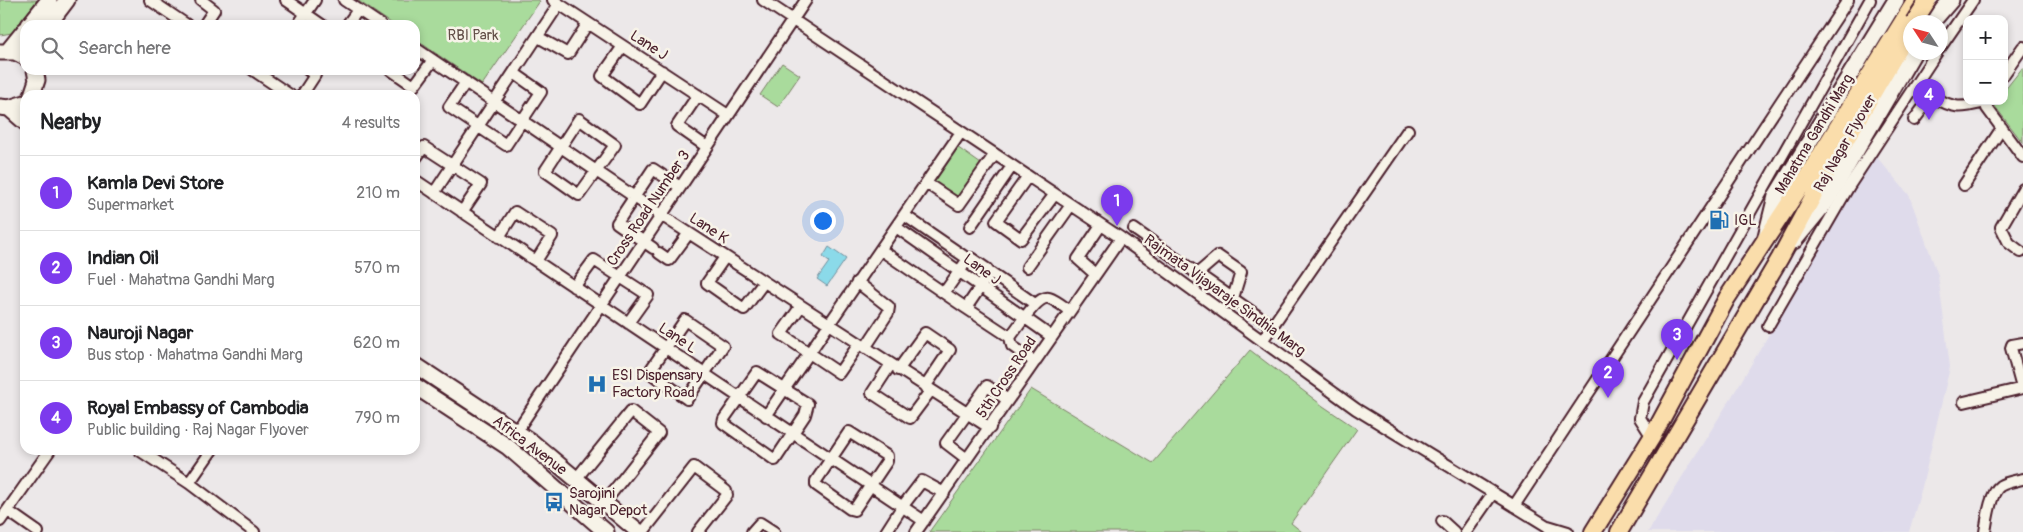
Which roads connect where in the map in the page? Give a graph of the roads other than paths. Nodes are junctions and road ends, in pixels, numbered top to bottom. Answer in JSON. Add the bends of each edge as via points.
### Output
{"nodes":[{"id":1,"x":49,"y":0,"type":"edge"},
{"id":2,"x":67,"y":0,"type":"edge"},
{"id":3,"x":150,"y":0,"type":"edge"},
{"id":4,"x":200,"y":0,"type":"edge"},
{"id":5,"x":286,"y":0,"type":"edge"},
{"id":6,"x":315,"y":0,"type":"edge"},
{"id":7,"x":344,"y":0,"type":"edge"},
{"id":8,"x":763,"y":0,"type":"edge"},
{"id":9,"x":806,"y":0,"type":"edge"},
{"id":10,"x":1848,"y":0,"type":"edge"},
{"id":11,"x":1870,"y":0,"type":"edge"},
{"id":12,"x":1916,"y":0,"type":"edge"},
{"id":13,"x":1926,"y":0,"type":"edge"},
{"id":14,"x":1950,"y":0,"type":"edge"},
{"id":15,"x":1973,"y":0,"type":"edge"},
{"id":16,"x":1896,"y":1,"type":"edge"},
{"id":17,"x":556,"y":2,"type":"edge"},
{"id":18,"x":164,"y":4,"type":"edge"},
{"id":19,"x":358,"y":10,"type":"junction"},
{"id":20,"x":306,"y":13,"type":"junction"},
{"id":21,"x":1918,"y":15,"type":"edge"},
{"id":22,"x":1932,"y":15,"type":"edge"},
{"id":23,"x":1937,"y":15,"type":"edge"},
{"id":24,"x":33,"y":20,"type":"edge"},
{"id":25,"x":52,"y":20,"type":"edge"},
{"id":26,"x":181,"y":20,"type":"edge"},
{"id":27,"x":207,"y":20,"type":"edge"},
{"id":28,"x":301,"y":20,"type":"edge"},
{"id":29,"x":315,"y":20,"type":"edge"},
{"id":30,"x":351,"y":20,"type":"edge"},
{"id":31,"x":373,"y":20,"type":"edge"},
{"id":32,"x":792,"y":20,"type":"junction"},
{"id":33,"x":588,"y":23,"type":"junction"},
{"id":34,"x":20,"y":35,"type":"edge"},
{"id":35,"x":1948,"y":36,"type":"edge"},
{"id":36,"x":538,"y":37,"type":"junction"},
{"id":37,"x":1903,"y":40,"type":"edge"},
{"id":38,"x":623,"y":46,"type":"junction"},
{"id":39,"x":420,"y":51,"type":"edge"},
{"id":40,"x":4,"y":52,"type":"edge"},
{"id":41,"x":20,"y":54,"type":"edge"},
{"id":42,"x":2021,"y":54,"type":"edge"},
{"id":43,"x":433,"y":60,"type":"junction"},
{"id":44,"x":1909,"y":60,"type":"edge"},
{"id":45,"x":1932,"y":60,"type":"edge"},
{"id":46,"x":2008,"y":69,"type":"edge"},
{"id":47,"x":662,"y":71,"type":"junction"},
{"id":48,"x":514,"y":73,"type":"junction"},
{"id":49,"x":36,"y":75,"type":"edge"},
{"id":50,"x":266,"y":75,"type":"edge"},
{"id":51,"x":315,"y":75,"type":"edge"},
{"id":52,"x":398,"y":75,"type":"edge"},
{"id":53,"x":466,"y":82,"type":"junction"},
{"id":54,"x":33,"y":90,"type":"edge"},
{"id":55,"x":38,"y":90,"type":"edge"},
{"id":56,"x":284,"y":90,"type":"edge"},
{"id":57,"x":305,"y":90,"type":"edge"},
{"id":58,"x":1891,"y":92,"type":"junction"},
{"id":59,"x":698,"y":95,"type":"junction"},
{"id":60,"x":496,"y":102,"type":"junction"},
{"id":61,"x":1904,"y":102,"type":"junction"},
{"id":62,"x":20,"y":104,"type":"edge"},
{"id":63,"x":1972,"y":105,"type":"edge"},
{"id":64,"x":1987,"y":105,"type":"edge"},
{"id":65,"x":5,"y":108,"type":"edge"},
{"id":66,"x":728,"y":115,"type":"junction"},
{"id":67,"x":20,"y":118,"type":"edge"},
{"id":68,"x":1914,"y":120,"type":"dead end"},
{"id":69,"x":523,"y":121,"type":"junction"},
{"id":70,"x":479,"y":127,"type":"junction"},
{"id":71,"x":2002,"y":128,"type":"junction"},
{"id":72,"x":1408,"y":130,"type":"dead end"},
{"id":73,"x":961,"y":132,"type":"junction"},
{"id":74,"x":560,"y":146,"type":"junction"},
{"id":75,"x":707,"y":146,"type":"junction"},
{"id":76,"x":420,"y":152,"type":"edge"},
{"id":77,"x":995,"y":154,"type":"junction"},
{"id":78,"x":2023,"y":157,"type":"edge"},
{"id":79,"x":453,"y":166,"type":"junction"},
{"id":80,"x":1012,"y":166,"type":"junction"},
{"id":81,"x":596,"y":171,"type":"junction"},
{"id":82,"x":1028,"y":176,"type":"junction"},
{"id":83,"x":420,"y":183,"type":"edge"},
{"id":84,"x":926,"y":183,"type":"junction"},
{"id":85,"x":1964,"y":185,"type":"dead end"},
{"id":86,"x":680,"y":187,"type":"junction"},
{"id":87,"x":2023,"y":189,"type":"edge"},
{"id":88,"x":434,"y":193,"type":"junction"},
{"id":89,"x":1055,"y":194,"type":"junction"},
{"id":90,"x":634,"y":197,"type":"junction"},
{"id":91,"x":1071,"y":205,"type":"junction"},
{"id":92,"x":462,"y":212,"type":"junction"},
{"id":93,"x":661,"y":215,"type":"junction"},
{"id":94,"x":904,"y":215,"type":"junction"},
{"id":95,"x":1101,"y":225,"type":"junction"},
{"id":96,"x":896,"y":227,"type":"junction"},
{"id":97,"x":970,"y":227,"type":"dead end"},
{"id":98,"x":1134,"y":229,"type":"dead end"},
{"id":99,"x":688,"y":233,"type":"junction"},
{"id":100,"x":499,"y":237,"type":"junction"},
{"id":101,"x":1121,"y":238,"type":"junction"},
{"id":102,"x":644,"y":242,"type":"junction"},
{"id":103,"x":1764,"y":245,"type":"junction"},
{"id":104,"x":881,"y":250,"type":"junction"},
{"id":105,"x":2021,"y":252,"type":"dead end"},
{"id":106,"x":725,"y":257,"type":"junction"},
{"id":107,"x":1780,"y":258,"type":"junction"},
{"id":108,"x":968,"y":259,"type":"junction"},
{"id":109,"x":536,"y":261,"type":"junction"},
{"id":110,"x":1027,"y":267,"type":"dead end"},
{"id":111,"x":960,"y":271,"type":"junction"},
{"id":112,"x":989,"y":272,"type":"junction"},
{"id":113,"x":1096,"y":274,"type":"junction"},
{"id":114,"x":1197,"y":274,"type":"junction"},
{"id":115,"x":620,"y":277,"type":"junction"},
{"id":116,"x":764,"y":282,"type":"junction"},
{"id":117,"x":857,"y":282,"type":"junction"},
{"id":118,"x":982,"y":286,"type":"junction"},
{"id":119,"x":574,"y":287,"type":"junction"},
{"id":120,"x":944,"y":293,"type":"junction"},
{"id":121,"x":1233,"y":298,"type":"junction"},
{"id":122,"x":1035,"y":304,"type":"junction"},
{"id":123,"x":601,"y":305,"type":"junction"},
{"id":124,"x":801,"y":306,"type":"junction"},
{"id":125,"x":966,"y":308,"type":"junction"},
{"id":126,"x":1070,"y":311,"type":"junction"},
{"id":127,"x":1025,"y":318,"type":"junction"},
{"id":128,"x":628,"y":323,"type":"junction"},
{"id":129,"x":828,"y":324,"type":"junction"},
{"id":130,"x":1272,"y":326,"type":"junction"},
{"id":131,"x":1768,"y":326,"type":"dead end"},
{"id":132,"x":1010,"y":337,"type":"junction"},
{"id":133,"x":1052,"y":338,"type":"junction"},
{"id":134,"x":1262,"y":341,"type":"junction"},
{"id":135,"x":2023,"y":342,"type":"edge"},
{"id":136,"x":862,"y":346,"type":"junction"},
{"id":137,"x":666,"y":348,"type":"junction"},
{"id":138,"x":809,"y":353,"type":"junction"},
{"id":139,"x":1035,"y":362,"type":"junction"},
{"id":140,"x":894,"y":367,"type":"junction"},
{"id":141,"x":420,"y":368,"type":"edge"},
{"id":142,"x":704,"y":374,"type":"junction"},
{"id":143,"x":928,"y":388,"type":"junction"},
{"id":144,"x":2023,"y":388,"type":"edge"},
{"id":145,"x":420,"y":389,"type":"edge"},
{"id":146,"x":784,"y":389,"type":"junction"},
{"id":147,"x":740,"y":398,"type":"junction"},
{"id":148,"x":1008,"y":400,"type":"junction"},
{"id":149,"x":1964,"y":402,"type":"dead end"},
{"id":150,"x":966,"y":413,"type":"junction"},
{"id":151,"x":766,"y":416,"type":"junction"},
{"id":152,"x":990,"y":428,"type":"junction"},
{"id":153,"x":516,"y":432,"type":"junction"},
{"id":154,"x":793,"y":433,"type":"junction"},
{"id":155,"x":1652,"y":437,"type":"junction"},
{"id":156,"x":47,"y":455,"type":"edge"},
{"id":157,"x":147,"y":455,"type":"edge"},
{"id":158,"x":209,"y":455,"type":"edge"},
{"id":159,"x":831,"y":459,"type":"junction"},
{"id":160,"x":968,"y":459,"type":"junction"},
{"id":161,"x":576,"y":479,"type":"junction"},
{"id":162,"x":2023,"y":479,"type":"edge"},
{"id":163,"x":189,"y":483,"type":"junction"},
{"id":164,"x":871,"y":486,"type":"junction"},
{"id":165,"x":944,"y":493,"type":"junction"},
{"id":166,"x":1493,"y":493,"type":"junction"},
{"id":167,"x":604,"y":503,"type":"junction"},
{"id":168,"x":1514,"y":506,"type":"junction"},
{"id":169,"x":902,"y":507,"type":"junction"},
{"id":170,"x":8,"y":511,"type":"junction"},
{"id":171,"x":0,"y":521,"type":"edge"},
{"id":172,"x":1442,"y":521,"type":"dead end"},
{"id":173,"x":924,"y":522,"type":"junction"},
{"id":174,"x":1550,"y":529,"type":"edge"},
{"id":175,"x":38,"y":532,"type":"edge"},
{"id":176,"x":254,"y":532,"type":"edge"},
{"id":177,"x":606,"y":532,"type":"edge"},
{"id":178,"x":641,"y":532,"type":"edge"},
{"id":179,"x":698,"y":532,"type":"edge"},
{"id":180,"x":752,"y":532,"type":"edge"},
{"id":181,"x":774,"y":532,"type":"edge"},
{"id":182,"x":886,"y":532,"type":"edge"},
{"id":183,"x":916,"y":532,"type":"edge"},
{"id":184,"x":1454,"y":532,"type":"edge"},
{"id":185,"x":1466,"y":532,"type":"edge"},
{"id":186,"x":1568,"y":532,"type":"edge"},
{"id":187,"x":1593,"y":532,"type":"edge"},
{"id":188,"x":1619,"y":532,"type":"edge"},
{"id":189,"x":1985,"y":532,"type":"edge"}],
"edges":[{"from":1,"to":24,"type":"street"},
{"from":2,"to":25,"type":"street"},
{"from":3,"to":18,"type":"street"},
{"from":4,"to":27,"type":"street","via":[[214,10]]},
{"from":5,"to":20,"type":"street"},
{"from":6,"to":20,"type":"street"},
{"from":7,"to":19,"type":"street"},
{"from":8,"to":32,"type":"street","name":"Rajmata Vijayaraje Sindhia Marg"},
{"from":9,"to":32,"type":"street","name":"Cross Road Number 3"},
{"from":10,"to":168,"type":"street"},
{"from":11,"to":155,"type":"street","via":[[1643,402],[1640,418]]},
{"from":12,"to":103,"type":"main road","name":"Raj Nagar Flyover"},
{"from":13,"to":21,"type":"main road","bridge":true},
{"from":13,"to":22,"type":"street"},
{"from":14,"to":23,"type":"street"},
{"from":15,"to":35,"type":"street"},
{"from":16,"to":103,"type":"street","name":"Mahatma Gandhi Marg","via":[[1776,196]]},
{"from":17,"to":33,"type":"street","name":"Lane J"},
{"from":17,"to":36,"type":"street"},
{"from":18,"to":26,"type":"street"},
{"from":19,"to":30,"type":"street"},
{"from":19,"to":31,"type":"street"},
{"from":20,"to":28,"type":"street"},
{"from":20,"to":29,"type":"street"},
{"from":32,"to":66,"type":"street","name":"Cross Road Number 3"},
{"from":32,"to":73,"type":"street","name":"Rajmata Vijayaraje Sindhia Marg"},
{"from":33,"to":36,"type":"street","via":[[568,54]]},
{"from":33,"to":38,"type":"street","name":"Lane J"},
{"from":34,"to":40,"type":"street"},
{"from":36,"to":48,"type":"street"},
{"from":37,"to":107,"type":"main road","name":"Raj Nagar Flyover"},
{"from":38,"to":47,"type":"street","name":"Lane J"},
{"from":38,"to":47,"type":"street","via":[[602,76],[640,104]]},
{"from":39,"to":43,"type":"street","name":"Lane K"},
{"from":40,"to":41,"type":"street"},
{"from":42,"to":46,"type":"street"},
{"from":43,"to":52,"type":"street","via":[[414,86]]},
{"from":43,"to":53,"type":"street","name":"Lane K"},
{"from":44,"to":58,"type":"street"},
{"from":45,"to":61,"type":"street"},
{"from":47,"to":59,"type":"street","name":"Lane J"},
{"from":48,"to":60,"type":"street"},
{"from":48,"to":69,"type":"street","via":[[540,92]]},
{"from":49,"to":54,"type":"street"},
{"from":49,"to":55,"type":"street"},
{"from":50,"to":56,"type":"street"},
{"from":51,"to":57,"type":"street"},
{"from":53,"to":60,"type":"street","name":"Lane K"},
{"from":53,"to":70,"type":"street","via":[[449,107]]},
{"from":58,"to":61,"type":"street"},
{"from":58,"to":107,"type":"street","via":[[1826,202]]},
{"from":59,"to":66,"type":"street","name":"Lane J"},
{"from":59,"to":75,"type":"street","via":[[677,126]]},
{"from":60,"to":69,"type":"street","name":"Lane K"},
{"from":60,"to":70,"type":"street"},
{"from":61,"to":131,"type":"street","via":[[1849,186]]},
{"from":62,"to":65,"type":"street"},
{"from":63,"to":68,"type":"street","via":[[1953,107],[1932,96]]},
{"from":64,"to":71,"type":"street"},
{"from":65,"to":67,"type":"street"},
{"from":66,"to":75,"type":"street","name":"Cross Road Number 3"},
{"from":69,"to":70,"type":"street","via":[[506,145]]},
{"from":69,"to":74,"type":"street","name":"Lane K"},
{"from":70,"to":79,"type":"street"},
{"from":71,"to":78,"type":"street"},
{"from":71,"to":85,"type":"street"},
{"from":72,"to":130,"type":"street"},
{"from":73,"to":77,"type":"street","name":"Rajmata Vijayaraje Sindhia Marg"},
{"from":73,"to":84,"type":"street"},
{"from":74,"to":81,"type":"street","name":"Lane K"},
{"from":74,"to":81,"type":"street","via":[[545,171],[579,195]]},
{"from":74,"to":81,"type":"street","via":[[579,119],[615,145]]},
{"from":75,"to":86,"type":"street","name":"Cross Road Number 3"},
{"from":76,"to":79,"type":"street","via":[[424,146]]},
{"from":77,"to":80,"type":"street","name":"Rajmata Vijayaraje Sindhia Marg"},
{"from":77,"to":84,"type":"street","via":[[959,205]]},
{"from":79,"to":88,"type":"street"},
{"from":79,"to":92,"type":"street","via":[[481,184]]},
{"from":80,"to":82,"type":"street","name":"Rajmata Vijayaraje Sindhia Marg"},
{"from":80,"to":97,"type":"street"},
{"from":81,"to":90,"type":"street","name":"Lane K"},
{"from":82,"to":89,"type":"street","name":"Rajmata Vijayaraje Sindhia Marg"},
{"from":82,"to":89,"type":"street","via":[[996,221],[1022,239]]},
{"from":83,"to":88,"type":"street","name":"Lane L"},
{"from":84,"to":94,"type":"street"},
{"from":86,"to":90,"type":"street","via":[[654,170]]},
{"from":86,"to":93,"type":"street","name":"Cross Road Number 3"},
{"from":87,"to":105,"type":"street","via":[[2001,227],[2009,243]]},
{"from":88,"to":92,"type":"street","name":"Lane L"},
{"from":89,"to":91,"type":"street","name":"Rajmata Vijayaraje Sindhia Marg"},
{"from":90,"to":93,"type":"street","name":"Lane K"},
{"from":90,"to":102,"type":"street","via":[[617,223]]},
{"from":91,"to":95,"type":"street","name":"Rajmata Vijayaraje Sindhia Marg"},
{"from":91,"to":110,"type":"street"},
{"from":92,"to":100,"type":"street","name":"Lane L"},
{"from":93,"to":99,"type":"street","name":"Lane K"},
{"from":93,"to":102,"type":"street","name":"Cross Road Number 3"},
{"from":94,"to":96,"type":"street"},
{"from":94,"to":108,"type":"street"},
{"from":95,"to":101,"type":"street","name":"Rajmata Vijayaraje Sindhia Marg"},
{"from":95,"to":113,"type":"street","via":[[1078,259]]},
{"from":96,"to":104,"type":"street"},
{"from":96,"to":111,"type":"street","name":"Lane J"},
{"from":98,"to":114,"type":"street"},
{"from":99,"to":102,"type":"street","via":[[669,260]]},
{"from":99,"to":106,"type":"street","name":"Lane K"},
{"from":100,"to":109,"type":"street","name":"Lane L"},
{"from":100,"to":109,"type":"street","via":[[515,212],[552,236]]},
{"from":101,"to":113,"type":"street","name":"5th Cross Road"},
{"from":101,"to":134,"type":"street","name":"Rajmata Vijayaraje Sindhia Marg"},
{"from":102,"to":115,"type":"street","name":"Cross Road Number 3"},
{"from":103,"to":155,"type":"main road","name":"Mahatma Gandhi Marg","via":[[1728,298]]},
{"from":104,"to":117,"type":"street"},
{"from":104,"to":120,"type":"street"},
{"from":106,"to":116,"type":"street","name":"Lane K"},
{"from":106,"to":116,"type":"street","via":[[707,283],[744,309]]},
{"from":107,"to":188,"type":"main road"},
{"from":108,"to":111,"type":"street"},
{"from":108,"to":112,"type":"street"},
{"from":109,"to":119,"type":"street","name":"Lane L"},
{"from":111,"to":118,"type":"street","name":"Lane J"},
{"from":111,"to":120,"type":"street"},
{"from":112,"to":118,"type":"street"},
{"from":112,"to":122,"type":"street"},
{"from":113,"to":126,"type":"street","name":"5th Cross Road"},
{"from":114,"to":121,"type":"street"},
{"from":114,"to":121,"type":"street","via":[[1218,256],[1241,272]]},
{"from":115,"to":119,"type":"street","via":[[594,260]]},
{"from":115,"to":123,"type":"street","name":"Cross Road Number 3"},
{"from":115,"to":128,"type":"street","via":[[648,295]]},
{"from":116,"to":124,"type":"street","name":"Lane K"},
{"from":117,"to":129,"type":"street"},
{"from":117,"to":136,"type":"street","via":[[889,307],[888,313]]},
{"from":118,"to":125,"type":"street"},
{"from":118,"to":127,"type":"street","name":"Lane J"},
{"from":119,"to":123,"type":"street","name":"Lane L"},
{"from":120,"to":125,"type":"street"},
{"from":121,"to":130,"type":"street"},
{"from":122,"to":126,"type":"street","via":[[1048,298]]},
{"from":122,"to":127,"type":"street"},
{"from":123,"to":128,"type":"street","name":"Lane L"},
{"from":123,"to":153,"type":"street","name":"Cross Road Number 3"},
{"from":124,"to":129,"type":"street","name":"Lane K"},
{"from":124,"to":138,"type":"street","via":[[781,334]]},
{"from":125,"to":132,"type":"street"},
{"from":126,"to":133,"type":"street","name":"5th Cross Road"},
{"from":127,"to":132,"type":"street"},
{"from":127,"to":133,"type":"street","name":"Lane J"},
{"from":128,"to":137,"type":"street","name":"Lane L"},
{"from":129,"to":136,"type":"street","name":"Lane K"},
{"from":129,"to":138,"type":"street"},
{"from":130,"to":134,"type":"street"},
{"from":132,"to":139,"type":"street","via":[[1012,346]]},
{"from":133,"to":139,"type":"street","name":"5th Cross Road"},
{"from":134,"to":166,"type":"street","name":"Rajmata Vijayaraje Sindhia Marg","via":[[1356,409]]},
{"from":135,"to":144,"type":"street","via":[[2011,348]]},
{"from":136,"to":138,"type":"street","via":[[839,373]]},
{"from":136,"to":140,"type":"street","name":"Lane K"},
{"from":137,"to":142,"type":"street","name":"Lane L"},
{"from":137,"to":142,"type":"street","via":[[650,372],[686,399]]},
{"from":137,"to":142,"type":"street","via":[[685,320],[723,346]]},
{"from":138,"to":146,"type":"street"},
{"from":139,"to":148,"type":"street","name":"5th Cross Road"},
{"from":140,"to":143,"type":"street","name":"Lane K"},
{"from":140,"to":143,"type":"street","via":[[872,393],[910,418]]},
{"from":140,"to":143,"type":"street","via":[[925,333],[950,350]]},
{"from":141,"to":153,"type":"street","name":"Africa Avenue"},
{"from":142,"to":147,"type":"street","name":"Lane L"},
{"from":143,"to":150,"type":"street","name":"Lane K"},
{"from":144,"to":149,"type":"street"},
{"from":145,"to":177,"type":"street","name":"Africa Avenue","via":[[508,447]]},
{"from":146,"to":147,"type":"street","via":[[757,372]]},
{"from":146,"to":151,"type":"street"},
{"from":146,"to":154,"type":"street","via":[[808,404]]},
{"from":147,"to":151,"type":"street","name":"Lane L"},
{"from":147,"to":154,"type":"street","via":[[723,423],[772,459],[777,458]]},
{"from":148,"to":150,"type":"street","via":[[987,386]]},
{"from":148,"to":152,"type":"street","name":"5th Cross Road"},
{"from":150,"to":152,"type":"street","name":"Lane K"},
{"from":150,"to":160,"type":"street","via":[[946,444]]},
{"from":151,"to":154,"type":"street","name":"Lane L"},
{"from":152,"to":160,"type":"street","name":"5th Cross Road"},
{"from":153,"to":161,"type":"street","name":"Africa Avenue"},
{"from":154,"to":159,"type":"street","name":"Lane L"},
{"from":155,"to":187,"type":"main road","name":"Mahatma Gandhi Marg"},
{"from":156,"to":170,"type":"street"},
{"from":157,"to":163,"type":"street"},
{"from":158,"to":163,"type":"street"},
{"from":159,"to":164,"type":"street","name":"Lane L"},
{"from":159,"to":164,"type":"street","via":[[816,485],[850,509],[857,507]]},
{"from":159,"to":164,"type":"street","via":[[849,432],[883,452],[887,460]]},
{"from":160,"to":165,"type":"street","name":"5th Cross Road"},
{"from":161,"to":167,"type":"street","name":"Africa Avenue"},
{"from":161,"to":167,"type":"street","via":[[631,411],[637,414],[659,433]]},
{"from":162,"to":189,"type":"street","via":[[1997,489]]},
{"from":163,"to":176,"type":"street"},
{"from":164,"to":169,"type":"street","name":"Lane L"},
{"from":165,"to":169,"type":"street","via":[[922,481]]},
{"from":165,"to":173,"type":"street","name":"5th Cross Road"},
{"from":166,"to":168,"type":"street","name":"Rajmata Vijayaraje Sindhia Marg"},
{"from":166,"to":185,"type":"street"},
{"from":167,"to":178,"type":"street","name":"Africa Avenue"},
{"from":168,"to":174,"type":"street","name":"Rajmata Vijayaraje Sindhia Marg"},
{"from":169,"to":173,"type":"street","name":"Lane L"},
{"from":169,"to":182,"type":"street"},
{"from":170,"to":171,"type":"street"},
{"from":170,"to":175,"type":"street"},
{"from":172,"to":184,"type":"street"},
{"from":173,"to":183,"type":"street","name":"5th Cross Road"},
{"from":174,"to":186,"type":"street","name":"Rajmata Vijayaraje Sindhia Marg"},
{"from":178,"to":179,"type":"street","via":[[694,467],[727,495]]},
{"from":180,"to":181,"type":"street","via":[[760,524]]}]}
